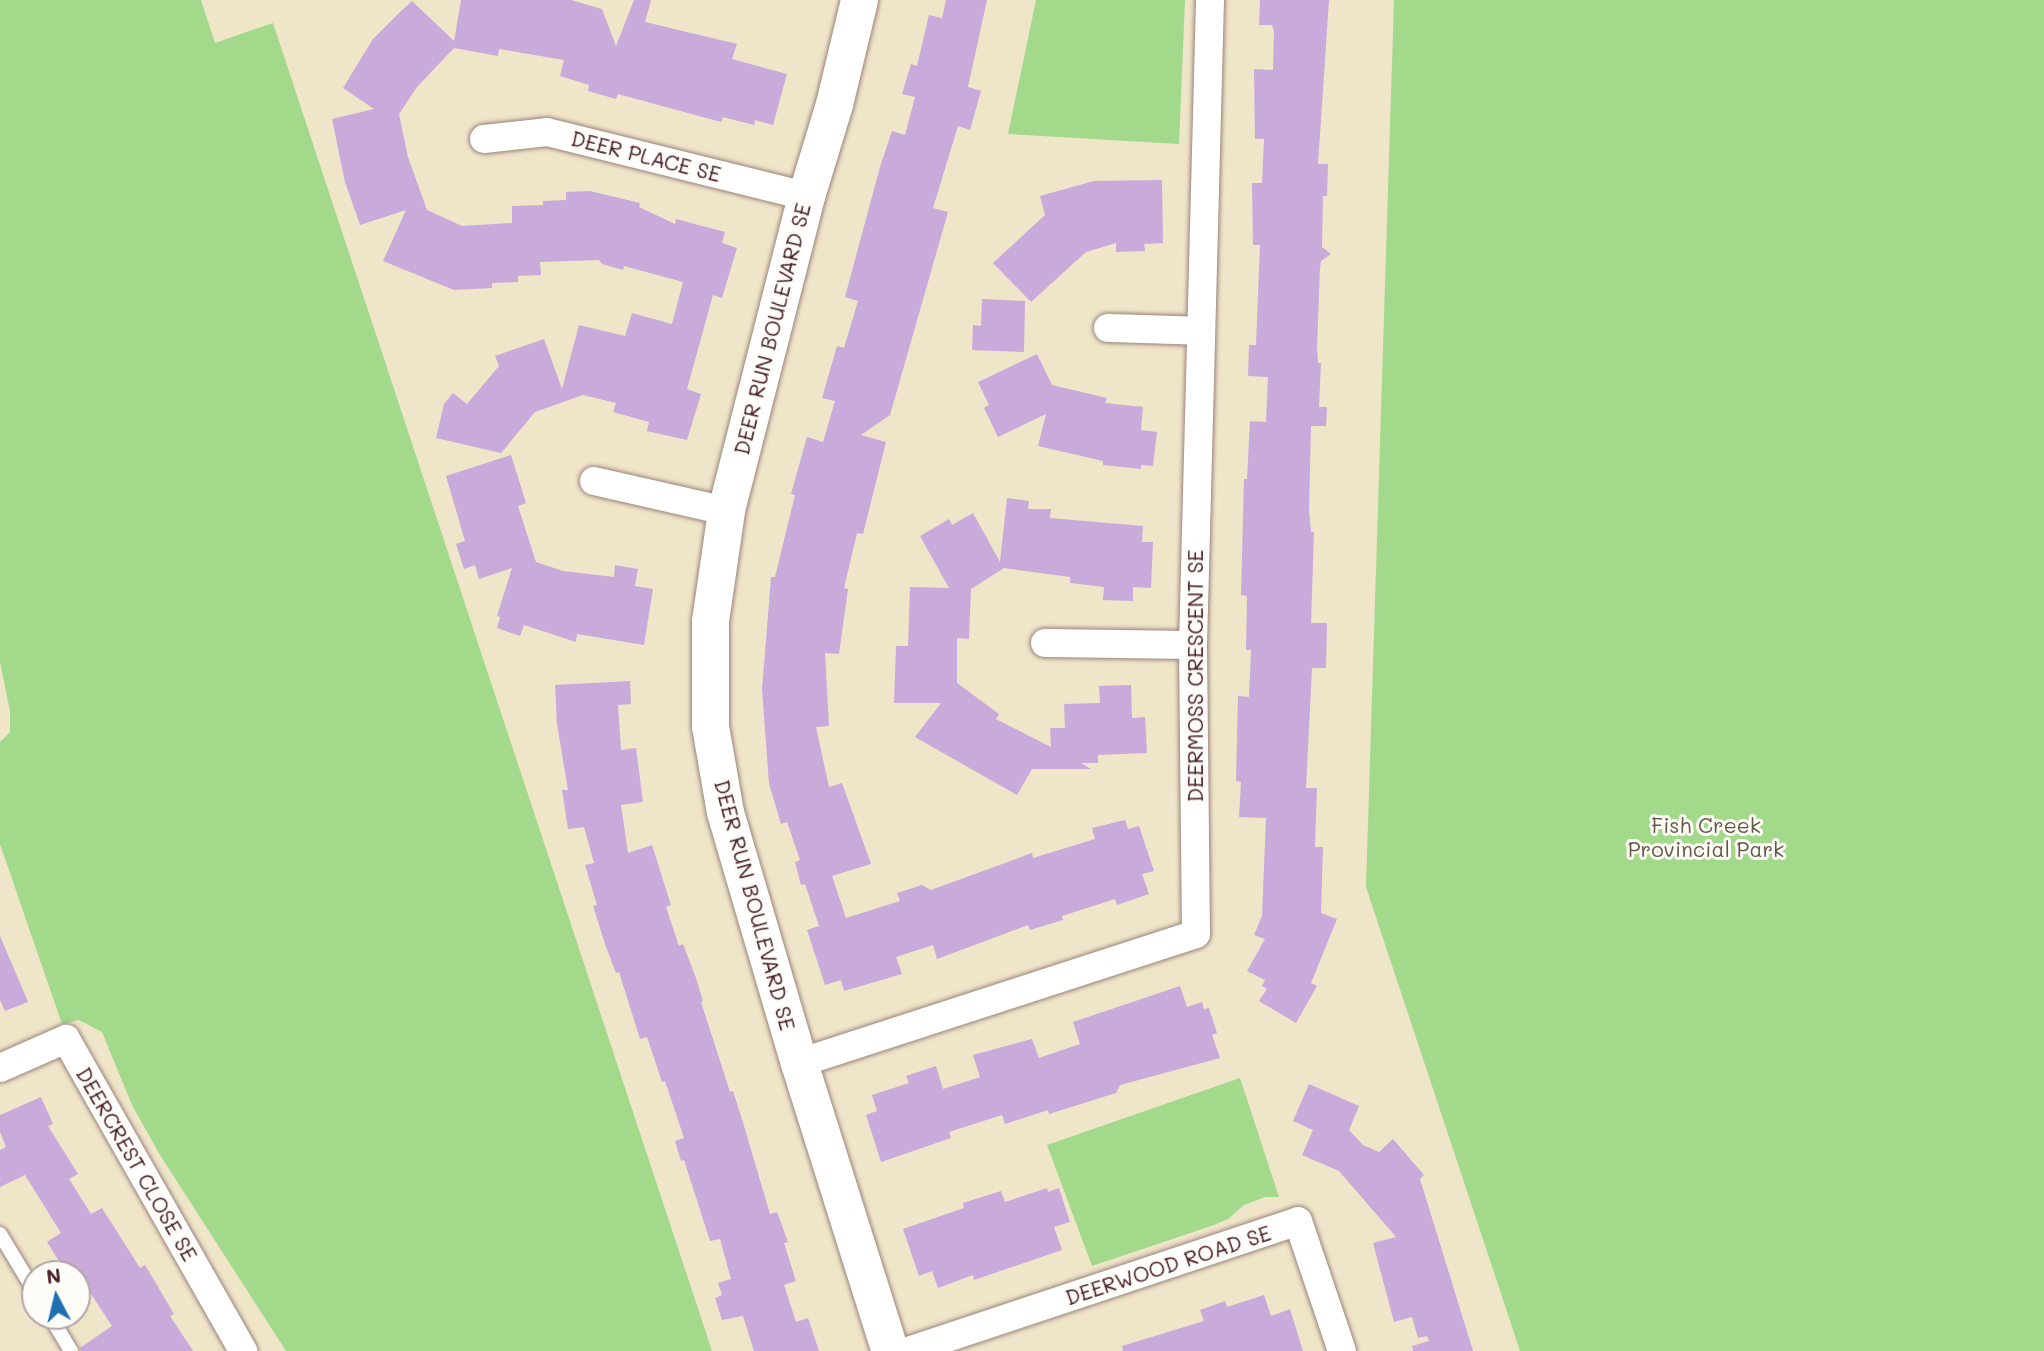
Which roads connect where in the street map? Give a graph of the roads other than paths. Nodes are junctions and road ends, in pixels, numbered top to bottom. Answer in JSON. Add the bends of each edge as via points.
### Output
{"nodes":[{"id":1,"x":859,"y":0,"type":"edge"},
{"id":2,"x":1210,"y":0,"type":"edge"},
{"id":3,"x":484,"y":139,"type":"dead end"},
{"id":4,"x":806,"y":196,"type":"junction"},
{"id":5,"x":1108,"y":328,"type":"dead end"},
{"id":6,"x":1201,"y":331,"type":"junction"},
{"id":7,"x":594,"y":481,"type":"dead end"},
{"id":8,"x":726,"y":511,"type":"junction"},
{"id":9,"x":1045,"y":643,"type":"dead end"},
{"id":10,"x":1193,"y":645,"type":"junction"},
{"id":11,"x":799,"y":1063,"type":"junction"},
{"id":12,"x":0,"y":1068,"type":"edge"},
{"id":13,"x":0,"y":1234,"type":"edge"},
{"id":14,"x":21,"y":1269,"type":"edge"},
{"id":15,"x":58,"y":1330,"type":"edge"},
{"id":16,"x":71,"y":1351,"type":"edge"},
{"id":17,"x":243,"y":1351,"type":"edge"},
{"id":18,"x":890,"y":1351,"type":"edge"},
{"id":19,"x":908,"y":1351,"type":"edge"},
{"id":20,"x":1342,"y":1351,"type":"edge"}],
"edges":[{"from":1,"to":4,"type":"street","name":"DEER RUN BOULEVARD SE"},
{"from":2,"to":6,"type":"street","name":"DEERMOSS CRESCENT SE"},
{"from":3,"to":4,"type":"street","name":"DEER PLACE SE","via":[[547,132]]},
{"from":4,"to":8,"type":"street","name":"DEER RUN BOULEVARD SE"},
{"from":5,"to":6,"type":"street"},
{"from":6,"to":10,"type":"street","name":"DEERMOSS CRESCENT SE"},
{"from":7,"to":8,"type":"street"},
{"from":8,"to":11,"type":"street","name":"DEER RUN BOULEVARD SE","via":[[710,621],[710,726],[724,812]]},
{"from":9,"to":10,"type":"street"},
{"from":10,"to":11,"type":"street","name":"DEERMOSS CRESCENT SE","via":[[1196,934]]},
{"from":11,"to":18,"type":"street","name":"DEER RUN BOULEVARD SE"},
{"from":12,"to":17,"type":"street","name":"DEERCREST CLOSE SE","via":[[66,1039]]},
{"from":13,"to":14,"type":"lane"},
{"from":15,"to":16,"type":"lane"},
{"from":19,"to":20,"type":"street","name":"DEERWOOD ROAD SE","via":[[1298,1221]]}]}
